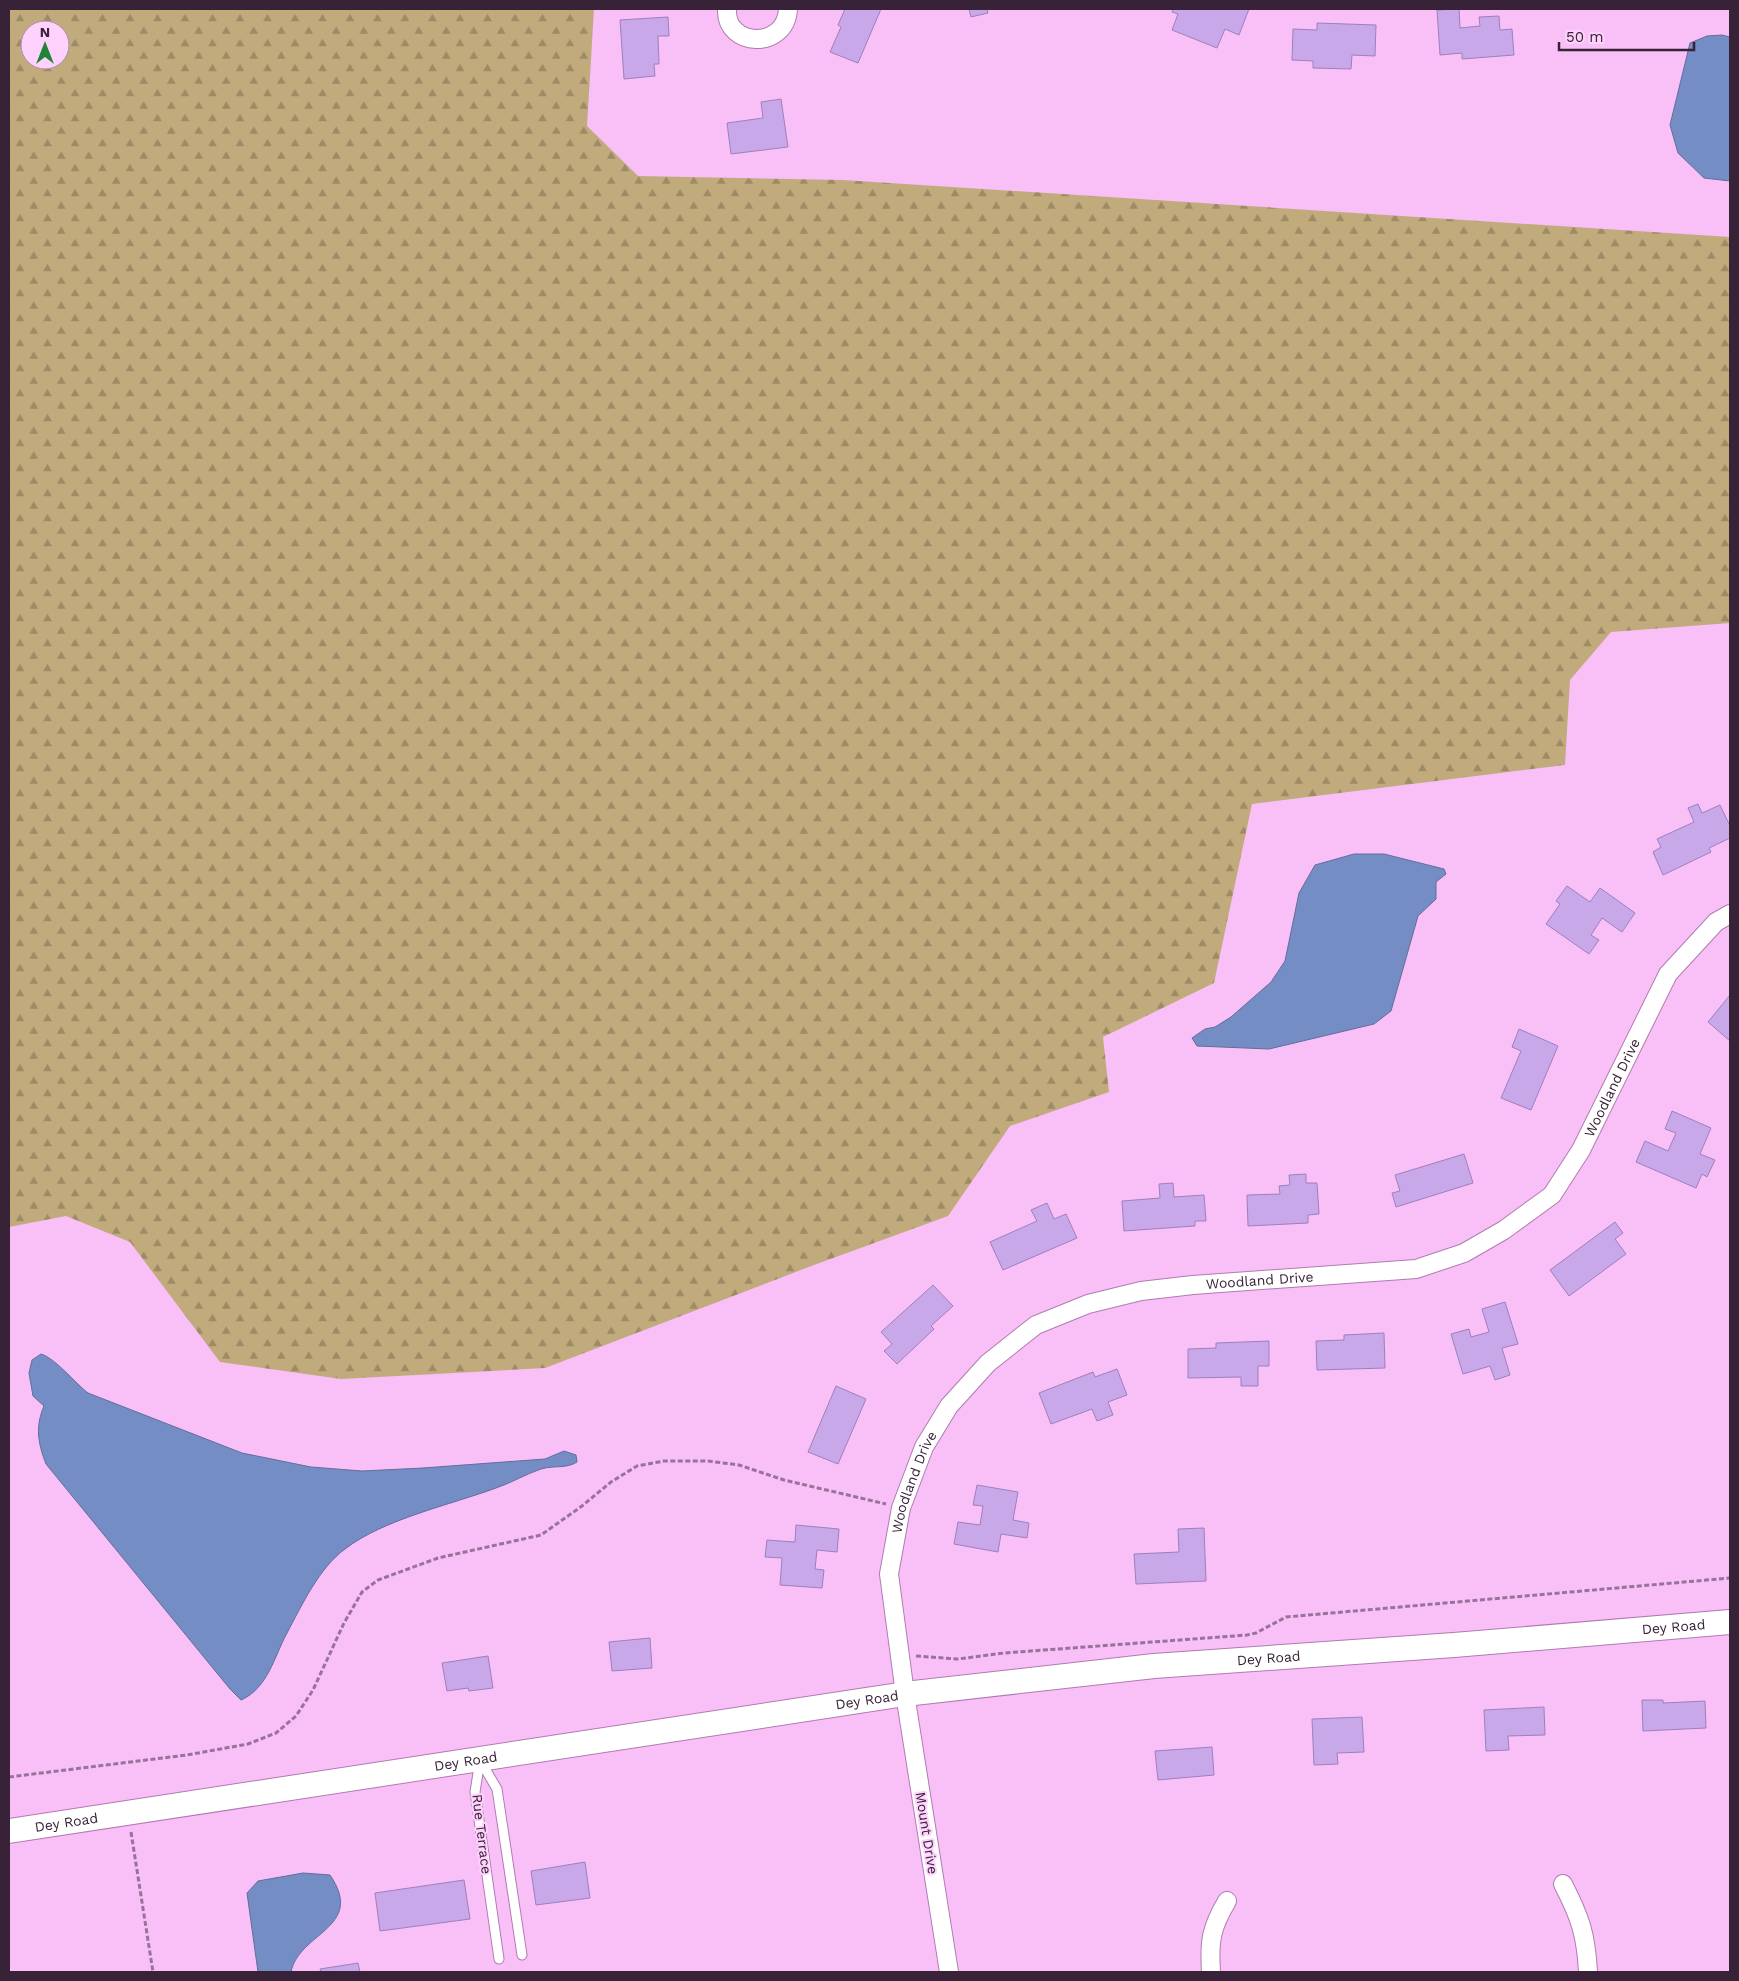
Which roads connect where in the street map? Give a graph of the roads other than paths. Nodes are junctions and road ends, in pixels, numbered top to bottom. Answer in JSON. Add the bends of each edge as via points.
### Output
{"nodes":[{"id":1,"x":727,"y":9,"type":"edge"},
{"id":2,"x":788,"y":9,"type":"edge"},
{"id":3,"x":1730,"y":914,"type":"edge"},
{"id":4,"x":1730,"y":1622,"type":"edge"},
{"id":5,"x":904,"y":1694,"type":"junction"},
{"id":6,"x":480,"y":1760,"type":"junction"},
{"id":7,"x":9,"y":1831,"type":"edge"},
{"id":8,"x":1563,"y":1884,"type":"dead end"},
{"id":9,"x":1227,"y":1902,"type":"dead end"},
{"id":10,"x":522,"y":1955,"type":"dead end"},
{"id":11,"x":499,"y":1959,"type":"dead end"},
{"id":12,"x":949,"y":1972,"type":"edge"},
{"id":13,"x":1211,"y":1972,"type":"edge"},
{"id":14,"x":1588,"y":1972,"type":"edge"}],
"edges":[{"from":1,"to":2,"type":"street","via":[[739,34],[756,40],[778,32]]},
{"from":3,"to":5,"type":"street","name":"Woodland Drive","via":[[1716,922],[1668,974],[1581,1150],[1552,1194],[1504,1230],[1464,1253],[1416,1269],[1193,1285],[1141,1291],[1088,1304],[1036,1325],[988,1363],[949,1406],[924,1447],[901,1508],[889,1574]]},
{"from":4,"to":5,"type":"main road","name":"Dey Road","via":[[1154,1666]]},
{"from":5,"to":6,"type":"main road","name":"Dey Road"},
{"from":5,"to":12,"type":"street","name":"Mount Drive"},
{"from":6,"to":7,"type":"main road","name":"Dey Road"},
{"from":6,"to":10,"type":"lane","name":"Rue Terrace","via":[[497,1789]]},
{"from":6,"to":11,"type":"lane","name":"Rue Terrace","via":[[475,1792]]},
{"from":8,"to":14,"type":"street","via":[[1579,1915],[1586,1942]]},
{"from":9,"to":13,"type":"street","via":[[1213,1924],[1209,1953]]}]}
